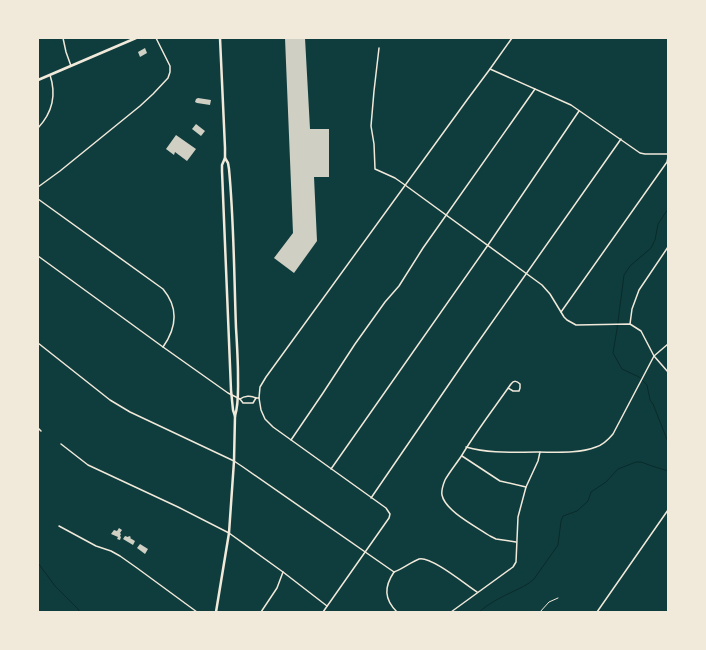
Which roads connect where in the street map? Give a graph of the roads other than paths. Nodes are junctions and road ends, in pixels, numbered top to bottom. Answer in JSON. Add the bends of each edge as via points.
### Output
{"nodes":[{"id":1,"x":62,"y":38,"type":"edge"},
{"id":2,"x":136,"y":38,"type":"edge"},
{"id":3,"x":156,"y":38,"type":"edge"},
{"id":4,"x":220,"y":38,"type":"edge"},
{"id":5,"x":512,"y":38,"type":"edge"},
{"id":6,"x":380,"y":48,"type":"dead end"},
{"id":7,"x":71,"y":66,"type":"junction"},
{"id":8,"x":490,"y":69,"type":"junction"},
{"id":9,"x":50,"y":76,"type":"junction"},
{"id":10,"x":38,"y":80,"type":"edge"},
{"id":11,"x":535,"y":89,"type":"junction"},
{"id":12,"x":579,"y":111,"type":"junction"},
{"id":13,"x":38,"y":128,"type":"edge"},
{"id":14,"x":621,"y":139,"type":"junction"},
{"id":15,"x":668,"y":156,"type":"edge"},
{"id":16,"x":225,"y":158,"type":"junction"},
{"id":17,"x":405,"y":185,"type":"junction"},
{"id":18,"x":38,"y":187,"type":"edge"},
{"id":19,"x":38,"y":198,"type":"edge"},
{"id":20,"x":446,"y":215,"type":"junction"},
{"id":21,"x":488,"y":245,"type":"junction"},
{"id":22,"x":668,"y":247,"type":"edge"},
{"id":23,"x":38,"y":256,"type":"edge"},
{"id":24,"x":526,"y":274,"type":"junction"},
{"id":25,"x":561,"y":312,"type":"junction"},
{"id":26,"x":630,"y":324,"type":"junction"},
{"id":27,"x":38,"y":343,"type":"edge"},
{"id":28,"x":668,"y":344,"type":"edge"},
{"id":29,"x":163,"y":347,"type":"junction"},
{"id":30,"x":654,"y":356,"type":"junction"},
{"id":31,"x":668,"y":372,"type":"edge"},
{"id":32,"x":508,"y":388,"type":"junction"},
{"id":33,"x":232,"y":395,"type":"junction"},
{"id":34,"x":256,"y":398,"type":"junction"},
{"id":35,"x":259,"y":398,"type":"junction"},
{"id":36,"x":239,"y":399,"type":"junction"},
{"id":37,"x":235,"y":416,"type":"junction"},
{"id":38,"x":38,"y":428,"type":"edge"},
{"id":39,"x":41,"y":431,"type":"dead end"},
{"id":40,"x":291,"y":440,"type":"junction"},
{"id":41,"x":61,"y":444,"type":"dead end"},
{"id":42,"x":466,"y":447,"type":"junction"},
{"id":43,"x":540,"y":452,"type":"junction"},
{"id":44,"x":462,"y":456,"type":"junction"},
{"id":45,"x":234,"y":461,"type":"junction"},
{"id":46,"x":331,"y":469,"type":"junction"},
{"id":47,"x":526,"y":487,"type":"junction"},
{"id":48,"x":371,"y":498,"type":"junction"},
{"id":49,"x":668,"y":510,"type":"edge"},
{"id":50,"x":59,"y":526,"type":"dead end"},
{"id":51,"x":229,"y":533,"type":"junction"},
{"id":52,"x":516,"y":542,"type":"junction"},
{"id":53,"x":365,"y":552,"type":"junction"},
{"id":54,"x":283,"y":572,"type":"junction"},
{"id":55,"x":394,"y":572,"type":"junction"},
{"id":56,"x":477,"y":593,"type":"junction"},
{"id":57,"x":558,"y":598,"type":"dead end"},
{"id":58,"x":327,"y":606,"type":"junction"},
{"id":59,"x":197,"y":612,"type":"edge"},
{"id":60,"x":216,"y":612,"type":"edge"},
{"id":61,"x":261,"y":612,"type":"edge"},
{"id":62,"x":323,"y":612,"type":"edge"},
{"id":63,"x":397,"y":612,"type":"edge"},
{"id":64,"x":451,"y":612,"type":"edge"},
{"id":65,"x":540,"y":612,"type":"edge"},
{"id":66,"x":597,"y":612,"type":"edge"}],
"edges":[{"from":1,"to":7,"type":"street"},
{"from":2,"to":7,"type":"main road"},
{"from":3,"to":18,"type":"street","via":[[170,66],[168,78],[140,106]]},
{"from":4,"to":16,"type":"main road"},
{"from":5,"to":8,"type":"street"},
{"from":6,"to":17,"type":"street","via":[[371,126],[375,170]]},
{"from":7,"to":9,"type":"main road"},
{"from":8,"to":11,"type":"street"},
{"from":8,"to":17,"type":"street"},
{"from":9,"to":10,"type":"main road"},
{"from":9,"to":13,"type":"street","via":[[53,88],[52,107]]},
{"from":11,"to":12,"type":"street"},
{"from":11,"to":20,"type":"street"},
{"from":12,"to":14,"type":"street"},
{"from":12,"to":21,"type":"street"},
{"from":14,"to":15,"type":"street","via":[[640,153]]},
{"from":14,"to":24,"type":"street"},
{"from":15,"to":25,"type":"street","via":[[667,162]]},
{"from":16,"to":33,"type":"main road","via":[[222,171]]},
{"from":16,"to":36,"type":"main road","via":[[229,169]]},
{"from":17,"to":20,"type":"street"},
{"from":17,"to":35,"type":"street","via":[[266,377],[260,387]]},
{"from":19,"to":29,"type":"street","via":[[163,289],[174,311],[172,329]]},
{"from":20,"to":21,"type":"street"},
{"from":20,"to":40,"type":"street"},
{"from":21,"to":24,"type":"street"},
{"from":21,"to":46,"type":"street"},
{"from":22,"to":26,"type":"street","via":[[638,290]]},
{"from":23,"to":29,"type":"street"},
{"from":24,"to":25,"type":"street","via":[[542,285]]},
{"from":24,"to":48,"type":"street"},
{"from":25,"to":26,"type":"street","via":[[567,320],[576,324]]},
{"from":26,"to":30,"type":"street","via":[[641,331]]},
{"from":27,"to":45,"type":"street","via":[[110,400]]},
{"from":28,"to":30,"type":"street"},
{"from":29,"to":33,"type":"street"},
{"from":30,"to":31,"type":"street"},
{"from":30,"to":43,"type":"street","via":[[608,441],[588,449]]},
{"from":32,"to":32,"type":"street","via":[[512,382],[520,384],[519,391]]},
{"from":32,"to":42,"type":"street"},
{"from":33,"to":36,"type":"street"},
{"from":33,"to":37,"type":"main road"},
{"from":34,"to":35,"type":"street"},
{"from":34,"to":36,"type":"street","via":[[244,396]]},
{"from":34,"to":36,"type":"street","via":[[253,403],[242,403]]},
{"from":35,"to":40,"type":"street","via":[[260,410],[265,419]]},
{"from":36,"to":37,"type":"main road"},
{"from":37,"to":45,"type":"main road"},
{"from":38,"to":39,"type":"street"},
{"from":40,"to":46,"type":"street"},
{"from":41,"to":51,"type":"street","via":[[88,465]]},
{"from":42,"to":43,"type":"street","via":[[496,453]]},
{"from":42,"to":44,"type":"street"},
{"from":43,"to":47,"type":"street"},
{"from":44,"to":47,"type":"street","via":[[500,481]]},
{"from":44,"to":52,"type":"street","via":[[443,486],[444,501],[455,513],[490,536]]},
{"from":45,"to":51,"type":"main road"},
{"from":45,"to":53,"type":"street"},
{"from":46,"to":48,"type":"street"},
{"from":47,"to":52,"type":"street","via":[[518,517]]},
{"from":48,"to":53,"type":"street","via":[[386,508],[390,514]]},
{"from":49,"to":66,"type":"street"},
{"from":50,"to":59,"type":"street","via":[[120,556]]},
{"from":51,"to":54,"type":"street"},
{"from":51,"to":60,"type":"main road"},
{"from":52,"to":56,"type":"street","via":[[516,562],[513,567]]},
{"from":53,"to":55,"type":"street"},
{"from":53,"to":58,"type":"street"},
{"from":54,"to":58,"type":"street"},
{"from":54,"to":61,"type":"street","via":[[277,588]]},
{"from":55,"to":56,"type":"street","via":[[420,559],[426,559]]},
{"from":55,"to":63,"type":"street","via":[[389,582],[387,597]]},
{"from":56,"to":64,"type":"street"},
{"from":57,"to":65,"type":"lane","via":[[548,602]]},
{"from":58,"to":62,"type":"street"}]}
